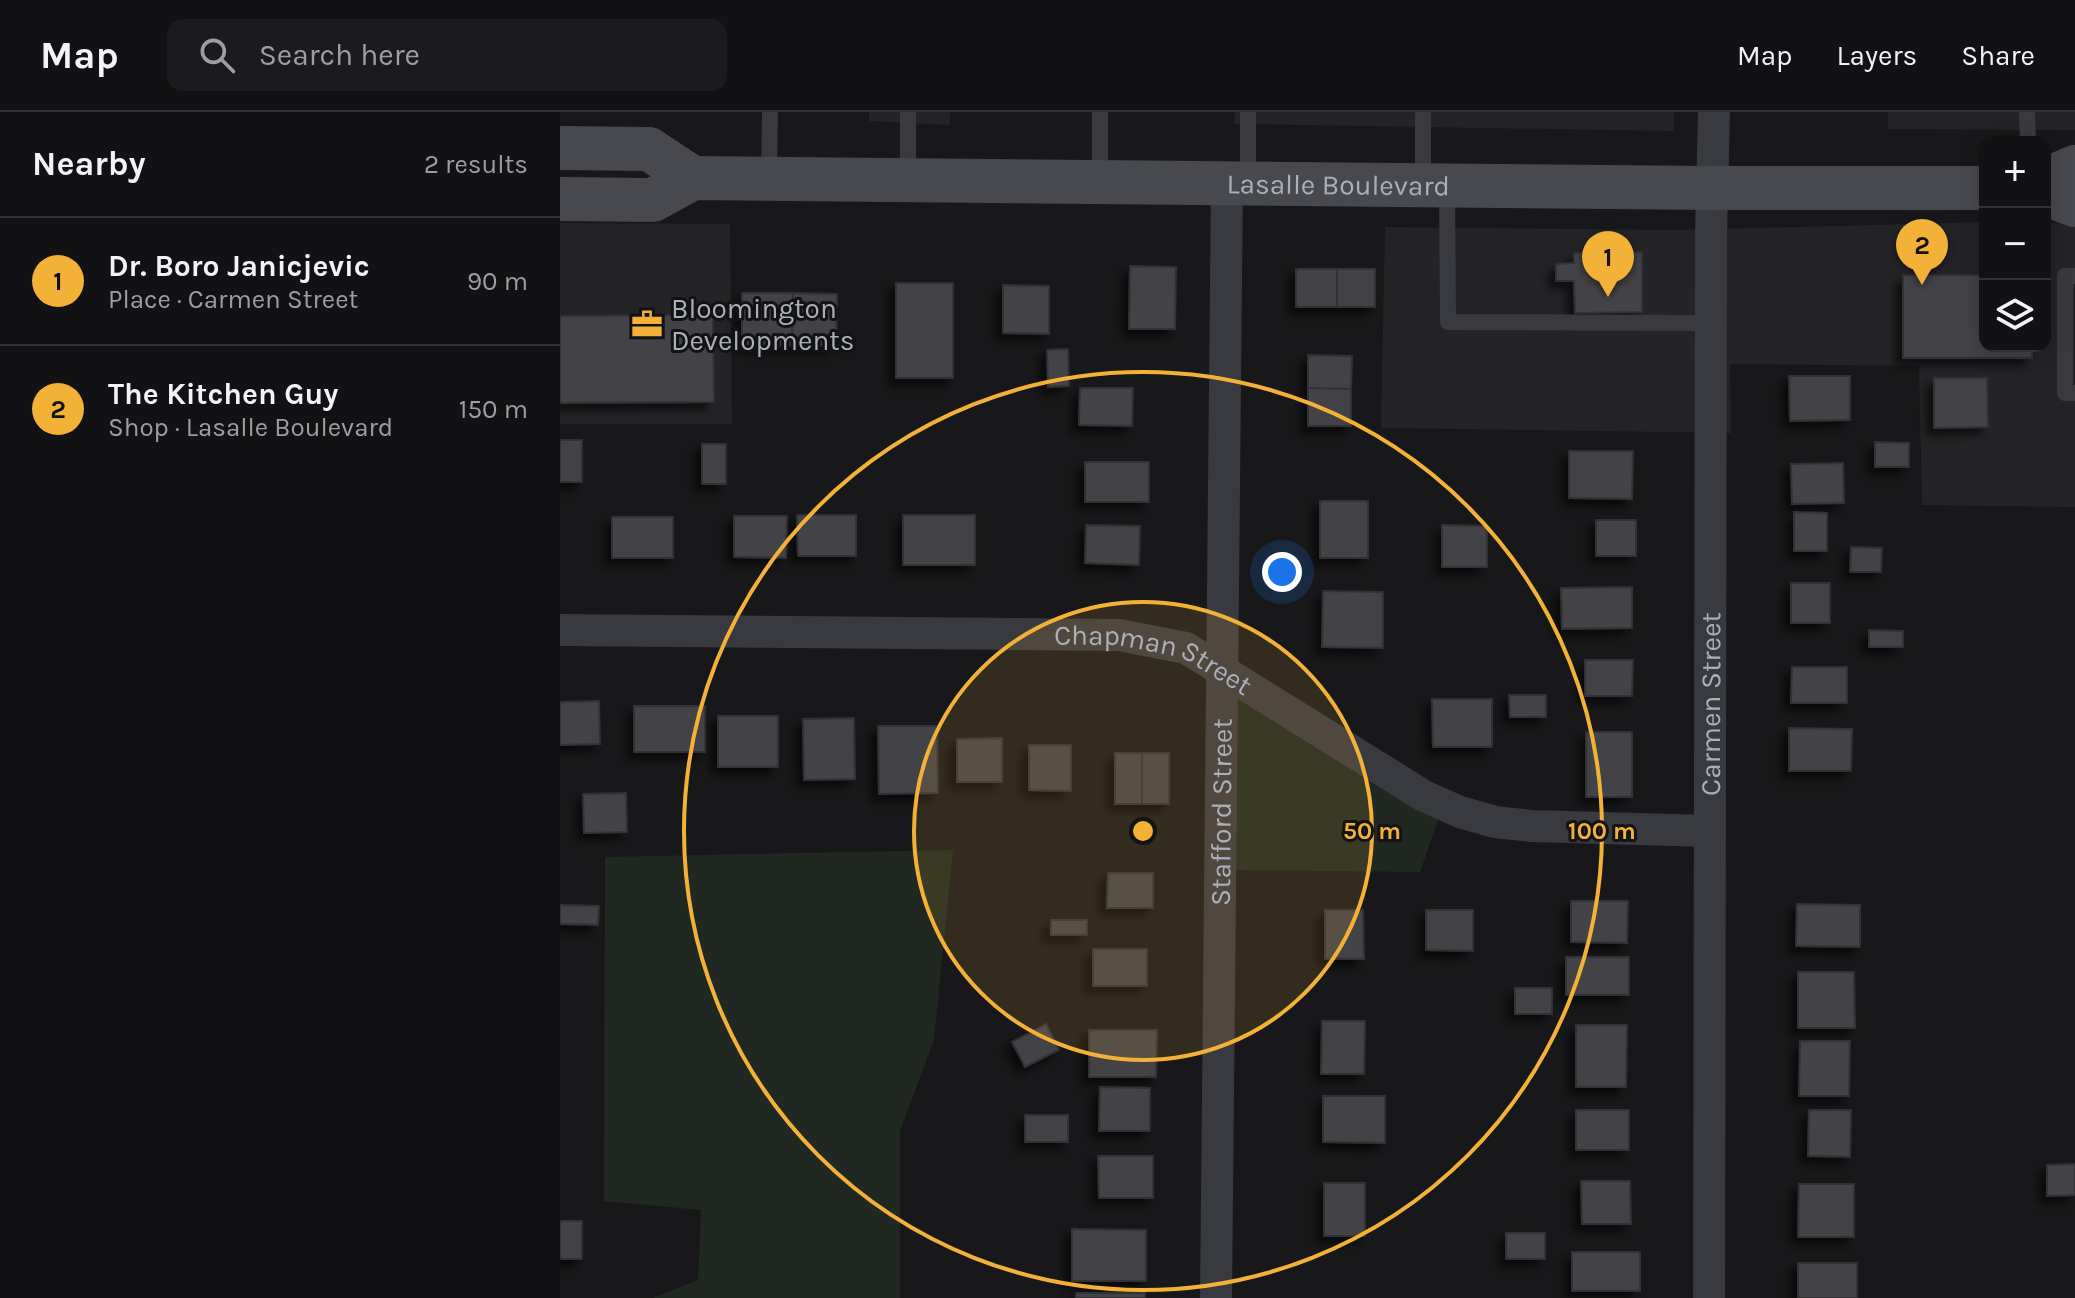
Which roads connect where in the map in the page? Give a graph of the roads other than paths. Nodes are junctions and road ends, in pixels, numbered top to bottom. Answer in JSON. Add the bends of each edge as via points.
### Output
{"nodes":[{"id":1,"x":770,"y":112,"type":"edge"},
{"id":2,"x":908,"y":112,"type":"edge"},
{"id":3,"x":1100,"y":112,"type":"edge"},
{"id":4,"x":1248,"y":112,"type":"edge"},
{"id":5,"x":1423,"y":112,"type":"edge"},
{"id":6,"x":1714,"y":112,"type":"edge"},
{"id":7,"x":2027,"y":112,"type":"edge"},
{"id":8,"x":2028,"y":136,"type":"edge"},
{"id":9,"x":560,"y":148,"type":"edge"},
{"id":10,"x":2075,"y":167,"type":"edge"},
{"id":11,"x":2051,"y":177,"type":"edge"},
{"id":12,"x":693,"y":178,"type":"junction"},
{"id":13,"x":769,"y":179,"type":"junction"},
{"id":14,"x":908,"y":181,"type":"junction"},
{"id":15,"x":1100,"y":182,"type":"junction"},
{"id":16,"x":1238,"y":182,"type":"junction"},
{"id":17,"x":1435,"y":185,"type":"junction"},
{"id":18,"x":1712,"y":188,"type":"junction"},
{"id":19,"x":1979,"y":188,"type":"edge"},
{"id":20,"x":2051,"y":196,"type":"edge"},
{"id":21,"x":560,"y":199,"type":"edge"},
{"id":22,"x":2075,"y":205,"type":"edge"},
{"id":23,"x":2075,"y":276,"type":"edge"},
{"id":24,"x":1711,"y":323,"type":"junction"},
{"id":25,"x":2075,"y":393,"type":"edge"},
{"id":26,"x":560,"y":630,"type":"edge"},
{"id":27,"x":1221,"y":668,"type":"junction"},
{"id":28,"x":1709,"y":831,"type":"junction"},
{"id":29,"x":1216,"y":1298,"type":"edge"},
{"id":30,"x":1709,"y":1298,"type":"edge"}],
"edges":[{"from":1,"to":13,"type":"lane"},
{"from":2,"to":14,"type":"lane"},
{"from":3,"to":15,"type":"lane"},
{"from":4,"to":16,"type":"lane"},
{"from":5,"to":17,"type":"lane"},
{"from":6,"to":18,"type":"street","name":"Carmen Street"},
{"from":7,"to":8,"type":"lane"},
{"from":9,"to":12,"type":"main road","via":[[649,149]]},
{"from":10,"to":11,"type":"main road"},
{"from":12,"to":13,"type":"main road","name":"Lasalle Boulevard"},
{"from":12,"to":21,"type":"main road","name":"Lasalle Boulevard","via":[[653,200]]},
{"from":13,"to":14,"type":"main road","name":"Lasalle Boulevard"},
{"from":14,"to":15,"type":"main road","name":"Lasalle Boulevard"},
{"from":15,"to":16,"type":"main road","name":"Lasalle Boulevard"},
{"from":16,"to":17,"type":"main road","name":"Lasalle Boulevard"},
{"from":16,"to":27,"type":"street","name":"Stafford Street"},
{"from":17,"to":18,"type":"main road","name":"Lasalle Boulevard"},
{"from":17,"to":24,"type":"lane","via":[[1448,322]]},
{"from":18,"to":19,"type":"main road","name":"Lasalle Boulevard"},
{"from":18,"to":24,"type":"street","name":"Carmen Street"},
{"from":20,"to":22,"type":"main road"},
{"from":23,"to":25,"type":"lane","via":[[2065,276],[2065,393]]},
{"from":24,"to":28,"type":"street","name":"Carmen Street"},
{"from":26,"to":27,"type":"street","name":"Chapman Street","via":[[1119,635],[1186,648]]},
{"from":27,"to":28,"type":"street","name":"Chapman Street","via":[[1424,796],[1460,812],[1531,826]]},
{"from":27,"to":29,"type":"street","name":"Stafford Street"},
{"from":28,"to":30,"type":"street","name":"Carmen Street"}]}
